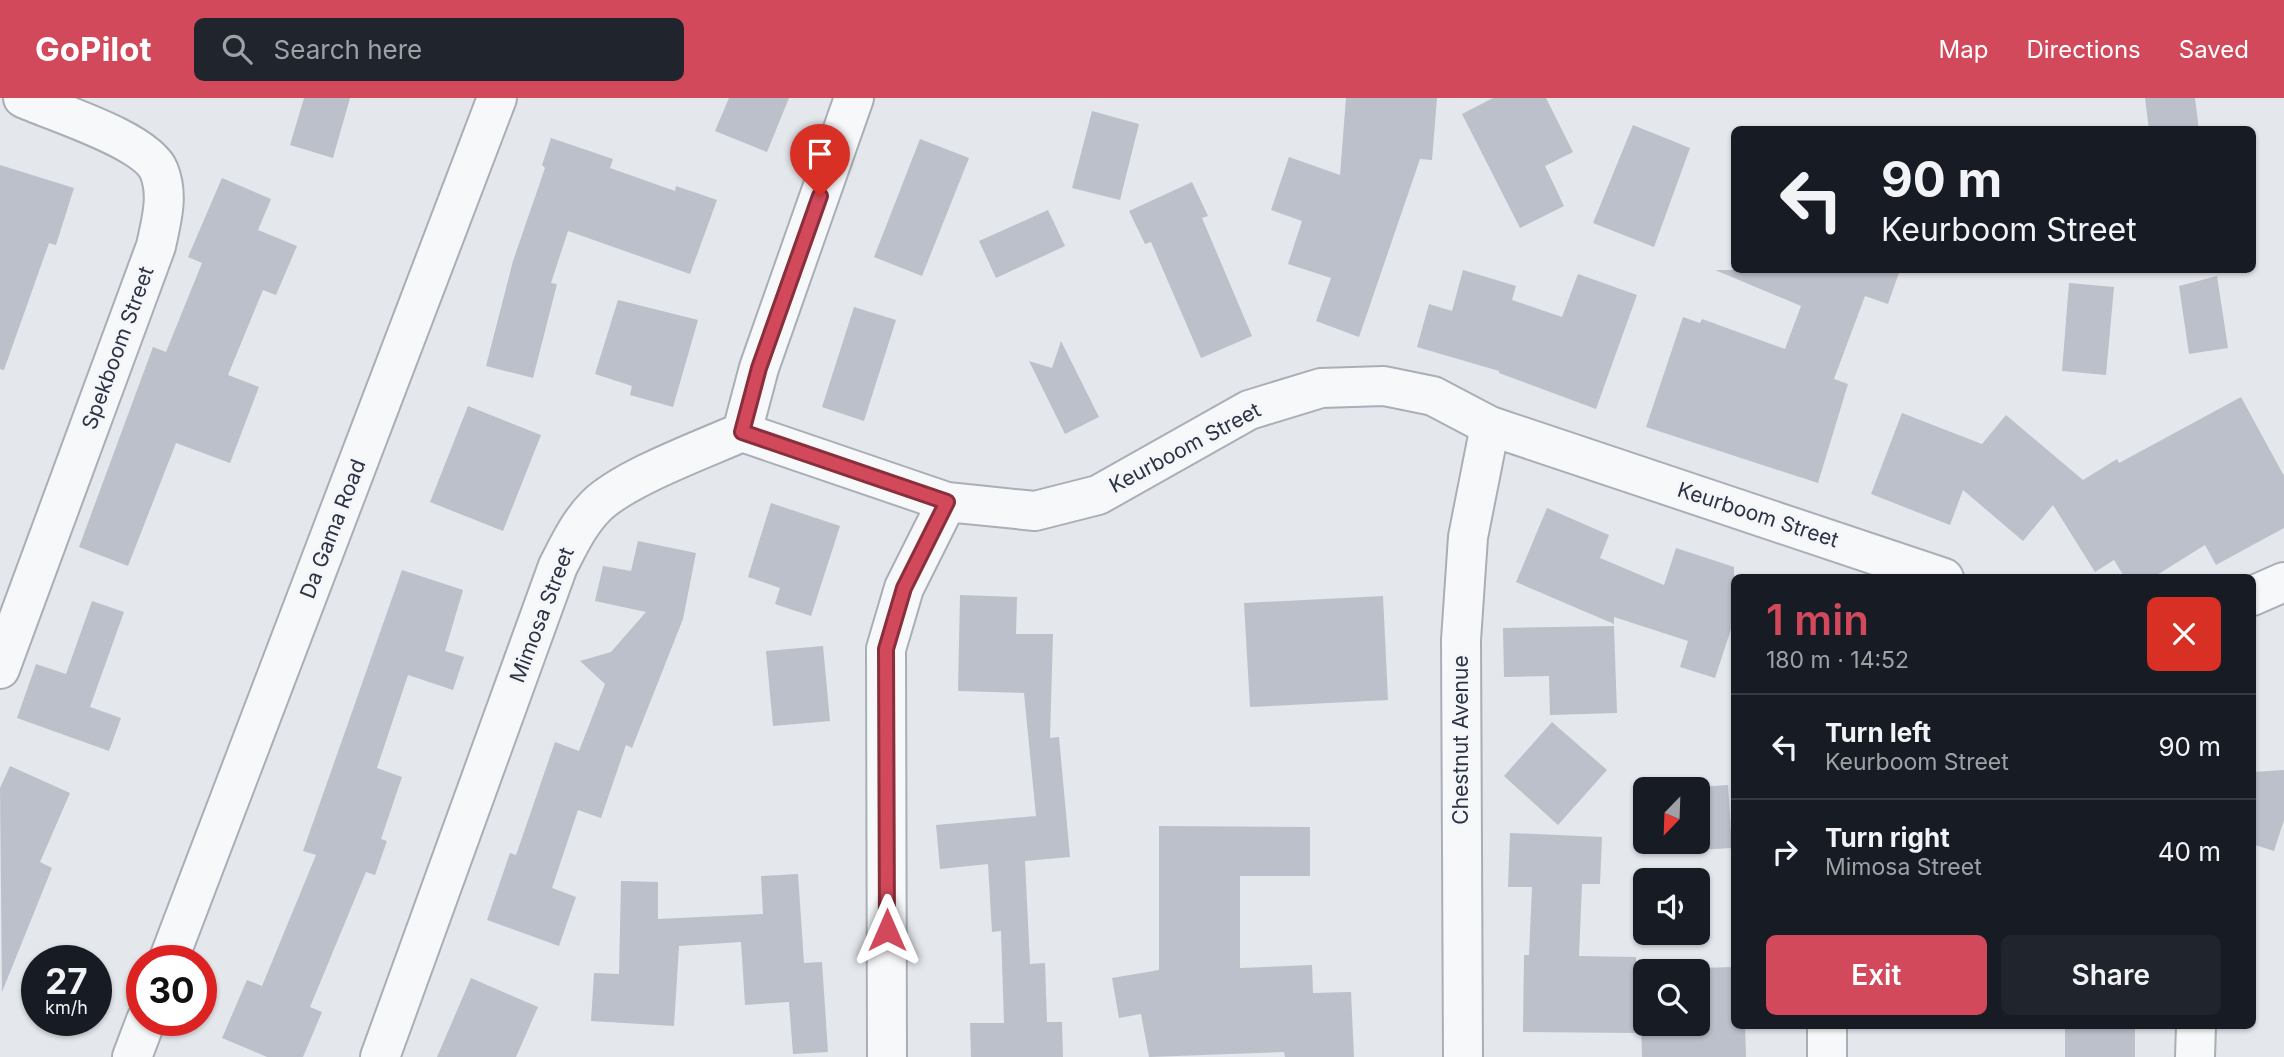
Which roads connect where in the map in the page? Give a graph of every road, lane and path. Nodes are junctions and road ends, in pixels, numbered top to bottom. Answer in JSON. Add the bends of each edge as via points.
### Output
{"nodes":[{"id":1,"x":23,"y":98,"type":"edge"},
{"id":2,"x":497,"y":98,"type":"edge"},
{"id":3,"x":855,"y":98,"type":"edge"},
{"id":4,"x":1490,"y":426,"type":"junction"},
{"id":5,"x":742,"y":432,"type":"junction"},
{"id":6,"x":947,"y":502,"type":"junction"},
{"id":7,"x":1932,"y":574,"type":"edge"},
{"id":8,"x":2284,"y":582,"type":"edge"},
{"id":9,"x":2256,"y":594,"type":"edge"},
{"id":10,"x":0,"y":669,"type":"edge"},
{"id":11,"x":174,"y":945,"type":"edge"},
{"id":12,"x":1827,"y":1029,"type":"edge"},
{"id":13,"x":2196,"y":1029,"type":"edge"},
{"id":14,"x":140,"y":1036,"type":"edge"},
{"id":15,"x":132,"y":1057,"type":"edge"},
{"id":16,"x":380,"y":1057,"type":"edge"},
{"id":17,"x":887,"y":1057,"type":"edge"},
{"id":18,"x":1462,"y":1057,"type":"edge"},
{"id":19,"x":1827,"y":1057,"type":"edge"},
{"id":20,"x":2196,"y":1057,"type":"edge"}],
"edges":[{"from":1,"to":10,"type":"street","name":"Spekboom Street","via":[[110,133],[149,158],[159,171],[164,208],[156,246]]},
{"from":2,"to":11,"type":"street","name":"Da Gama Road"},
{"from":3,"to":5,"type":"street","via":[[759,368]]},
{"from":4,"to":6,"type":"street","name":"Keurboom Street","via":[[1433,396],[1384,386],[1321,388],[1249,410],[1098,495],[1035,511]]},
{"from":4,"to":7,"type":"street","name":"Keurboom Street"},
{"from":4,"to":18,"type":"street","name":"Chestnut Avenue","via":[[1468,537],[1461,640]]},
{"from":5,"to":6,"type":"street","name":"Keurboom Street"},
{"from":5,"to":16,"type":"street","name":"Mimosa Street","via":[[644,476],[599,504],[573,537],[558,566]]},
{"from":6,"to":17,"type":"street","via":[[904,588],[886,649]]},
{"from":8,"to":9,"type":"street"},
{"from":12,"to":19,"type":"street"},
{"from":13,"to":20,"type":"street"},
{"from":14,"to":15,"type":"street"}]}
